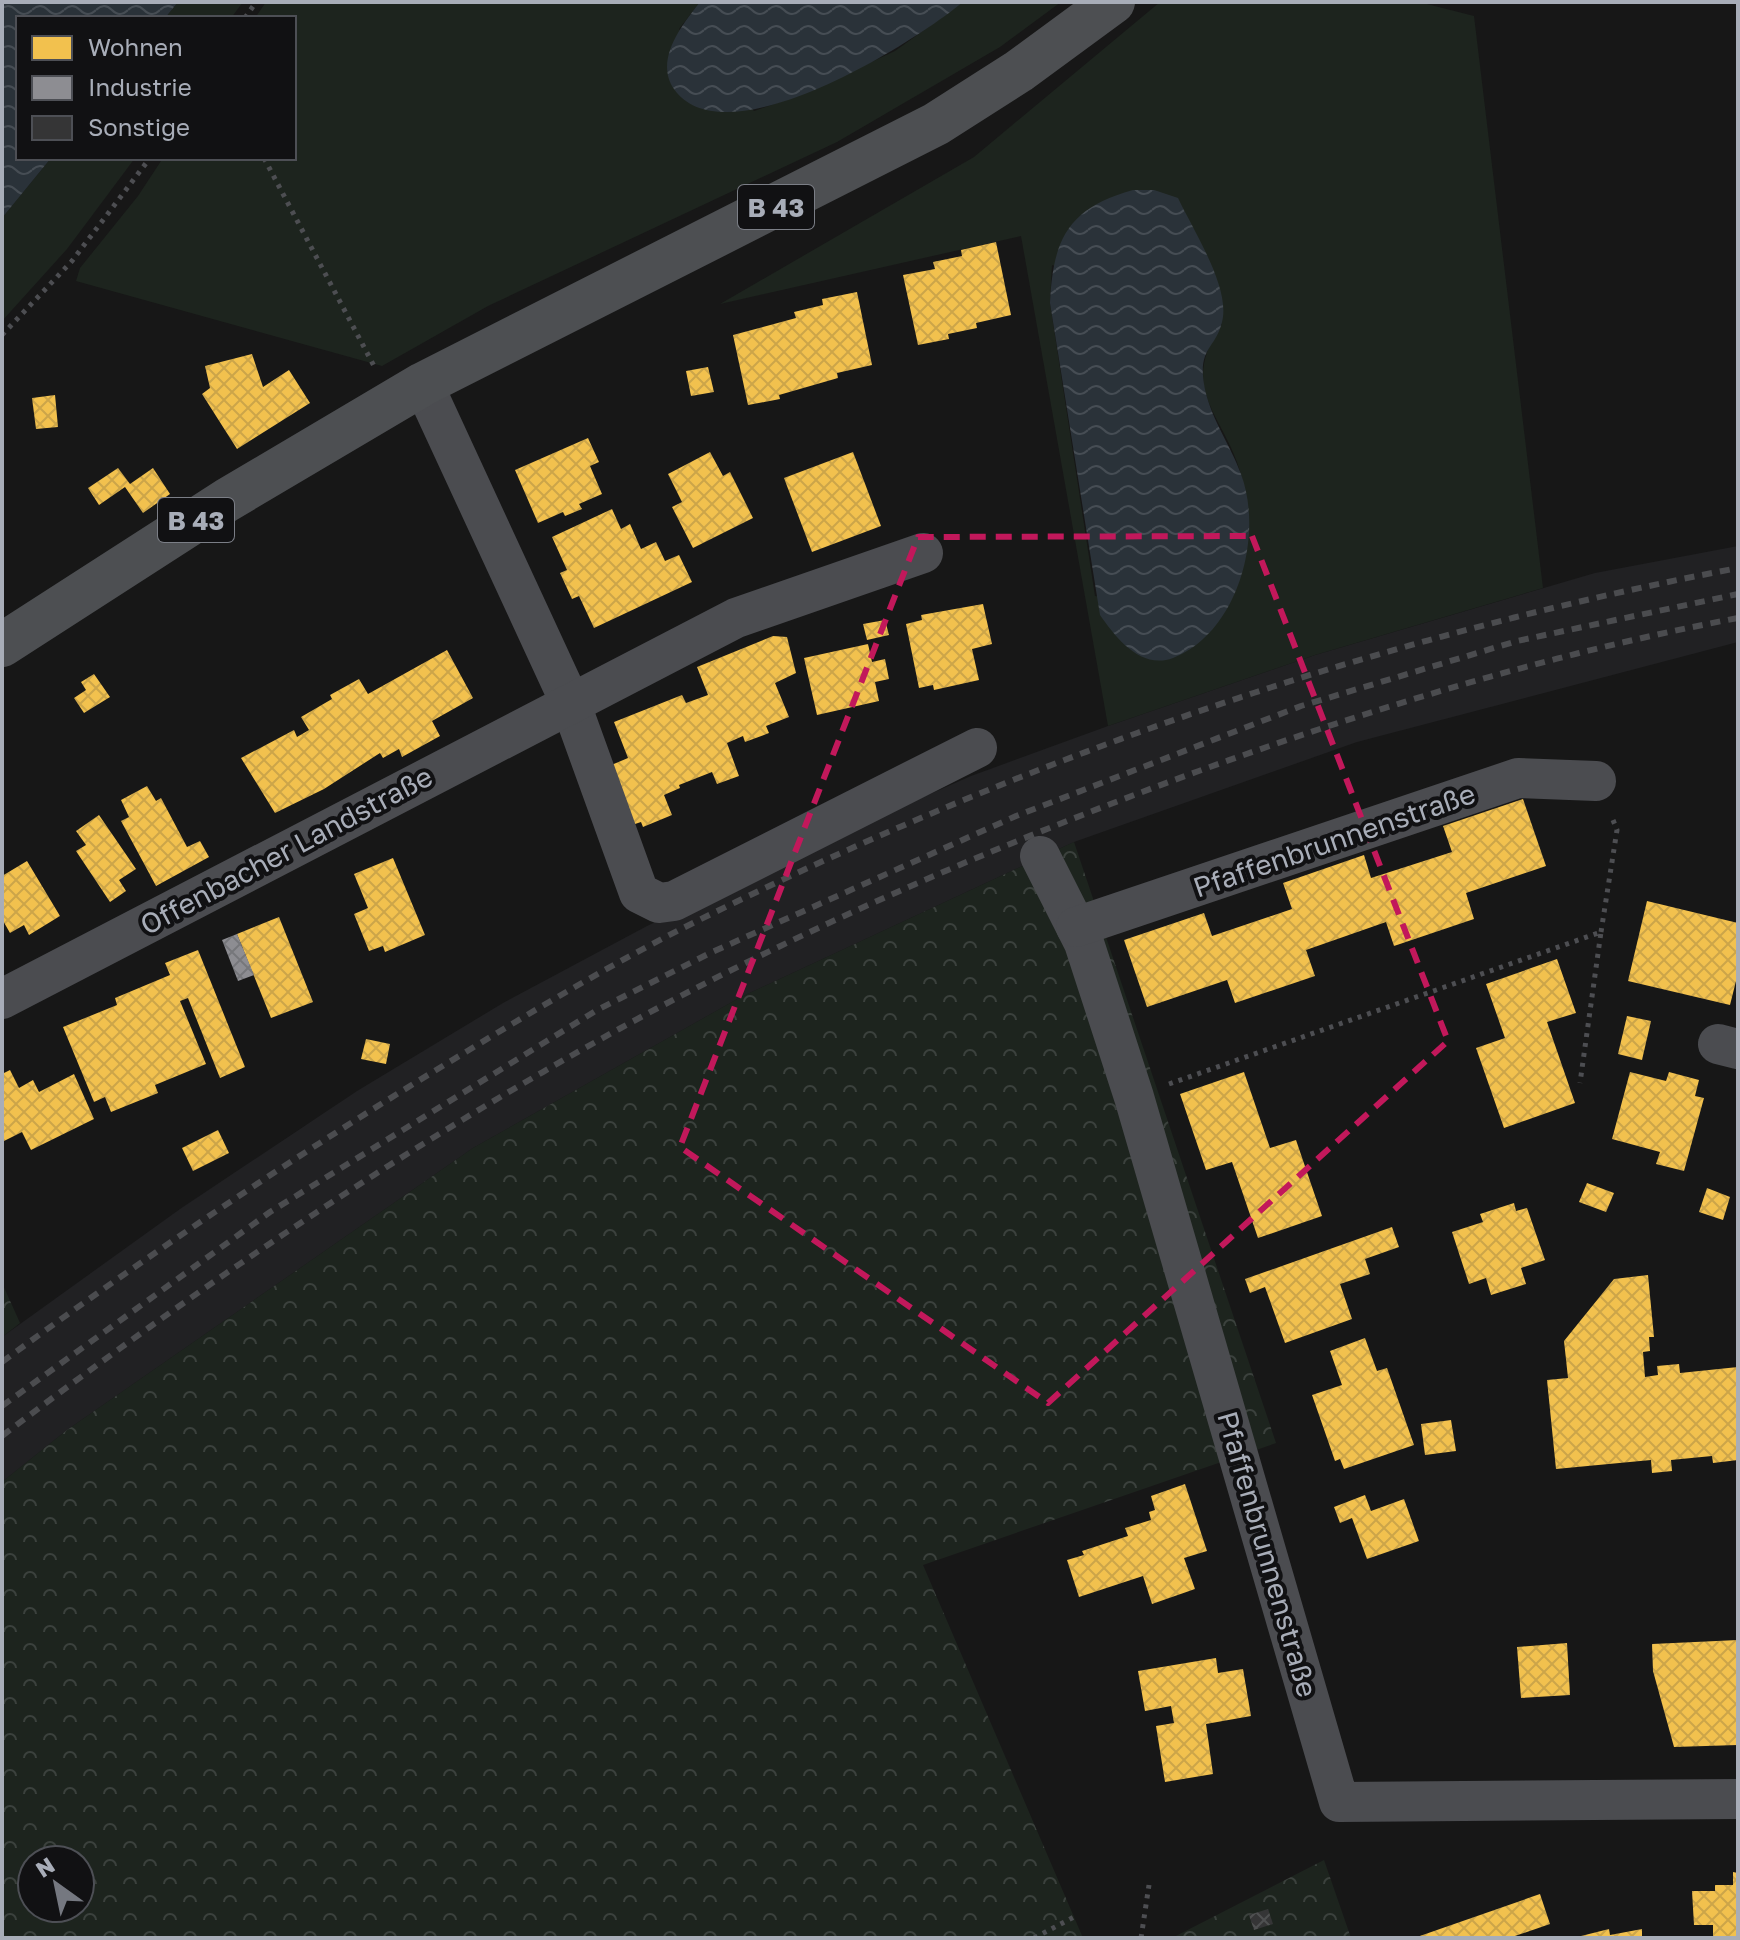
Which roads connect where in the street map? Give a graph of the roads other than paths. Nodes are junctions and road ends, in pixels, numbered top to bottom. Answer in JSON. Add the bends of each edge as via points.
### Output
{"nodes":[{"id":1,"x":1113,"y":2,"type":"edge"},
{"id":2,"x":408,"y":393,"type":"junction"},
{"id":3,"x":923,"y":553,"type":"dead end"},
{"id":4,"x":2,"y":645,"type":"edge"},
{"id":5,"x":570,"y":702,"type":"junction"},
{"id":6,"x":977,"y":748,"type":"dead end"},
{"id":7,"x":1596,"y":781,"type":"road end"},
{"id":8,"x":1040,"y":856,"type":"dead end"},
{"id":9,"x":1076,"y":927,"type":"junction"},
{"id":10,"x":2,"y":999,"type":"edge"},
{"id":11,"x":1738,"y":1799,"type":"edge"}],
"edges":[{"from":1,"to":2,"type":"main road","number":"B 43","via":[[936,124]]},
{"from":2,"to":4,"type":"main road","number":"B 43","via":[[227,500]]},
{"from":2,"to":5,"type":"street"},
{"from":3,"to":5,"type":"street","name":"Offenbacher Landstraße","via":[[736,618]]},
{"from":5,"to":6,"type":"street","via":[[634,885],[659,903],[674,901]]},
{"from":5,"to":10,"type":"street","name":"Offenbacher Landstraße"},
{"from":7,"to":9,"type":"street","name":"Pfaffenbrunnenstraße","via":[[1518,778]]},
{"from":8,"to":9,"type":"street","name":"Pfaffenbrunnenstraße"},
{"from":9,"to":11,"type":"street","name":"Pfaffenbrunnenstraße","via":[[1134,1097],[1339,1802]]}]}
